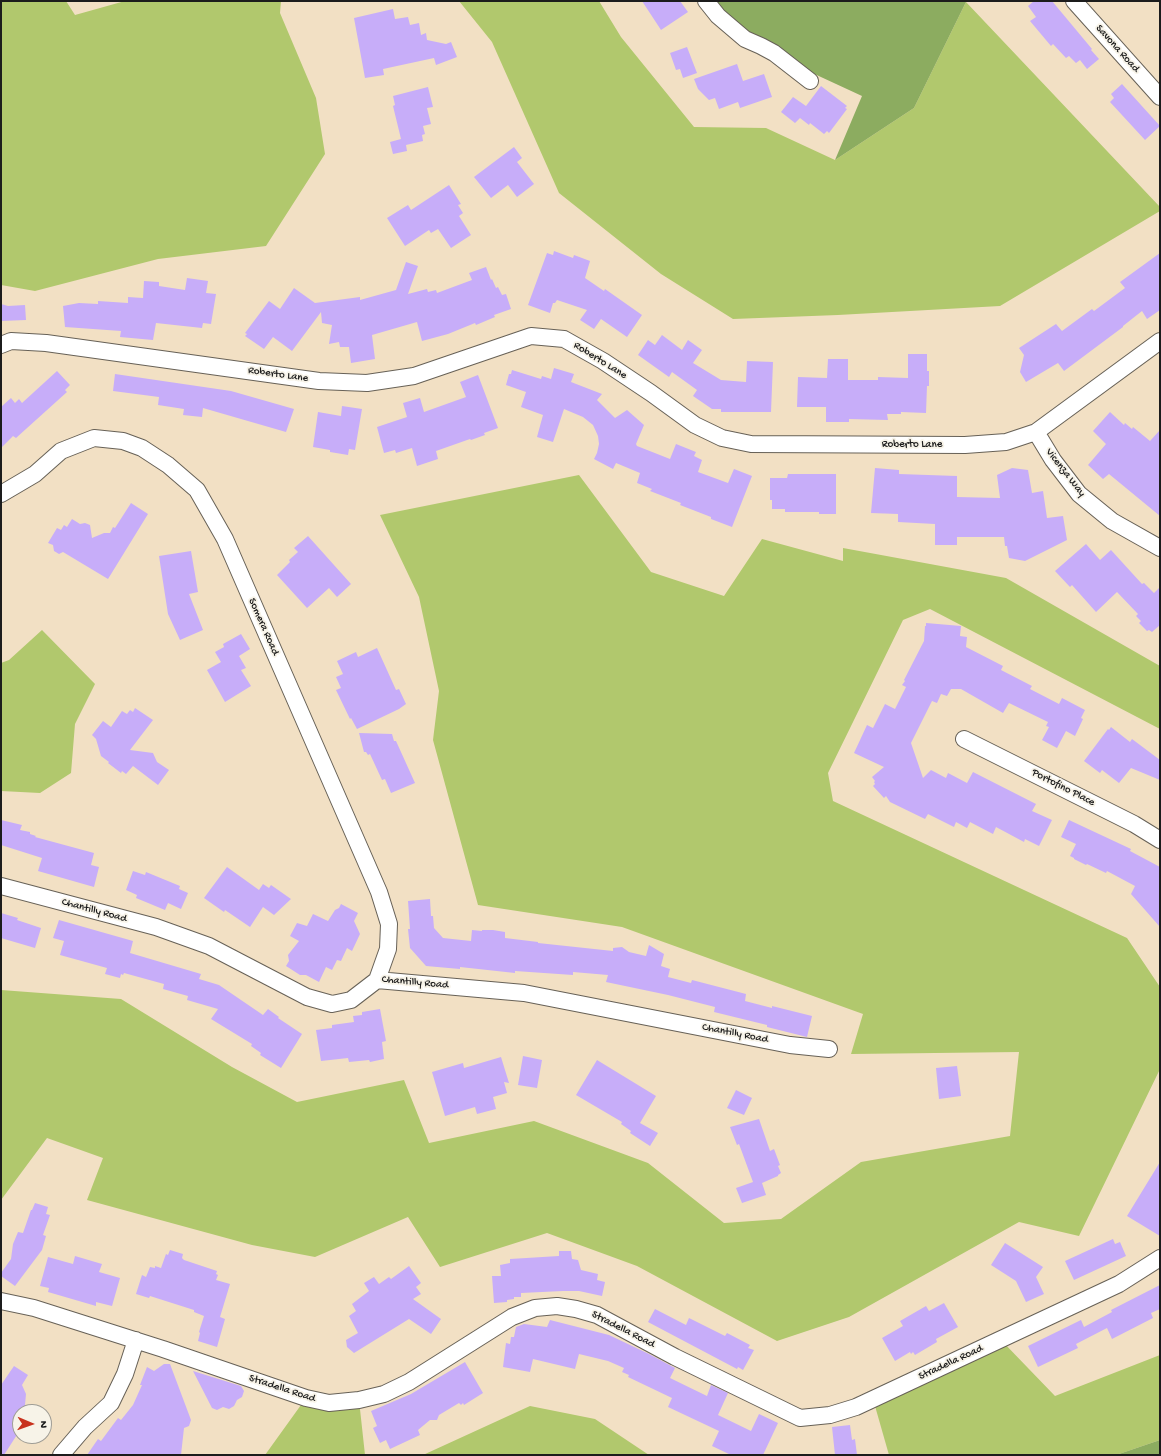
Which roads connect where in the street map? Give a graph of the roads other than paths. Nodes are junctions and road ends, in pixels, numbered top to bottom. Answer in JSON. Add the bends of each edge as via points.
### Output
{"nodes":[{"id":1,"x":706,"y":1,"type":"edge"},
{"id":2,"x":1074,"y":1,"type":"edge"},
{"id":3,"x":810,"y":81,"type":"dead end"},
{"id":4,"x":1160,"y":97,"type":"edge"},
{"id":5,"x":1160,"y":341,"type":"edge"},
{"id":6,"x":1,"y":345,"type":"edge"},
{"id":7,"x":1036,"y":432,"type":"junction"},
{"id":8,"x":1,"y":494,"type":"edge"},
{"id":9,"x":1160,"y":548,"type":"edge"},
{"id":10,"x":964,"y":739,"type":"dead end"},
{"id":11,"x":1160,"y":840,"type":"edge"},
{"id":12,"x":1,"y":886,"type":"edge"},
{"id":13,"x":377,"y":980,"type":"junction"},
{"id":14,"x":829,"y":1049,"type":"dead end"},
{"id":15,"x":1160,"y":1258,"type":"edge"},
{"id":16,"x":1,"y":1301,"type":"edge"},
{"id":17,"x":136,"y":1340,"type":"junction"},
{"id":18,"x":60,"y":1455,"type":"edge"}],
"edges":[{"from":1,"to":3,"type":"street","via":[[718,16],[745,39],[774,53]]},
{"from":2,"to":4,"type":"street","name":"Savona Road"},
{"from":5,"to":7,"type":"street","name":"Roberto Lane"},
{"from":6,"to":7,"type":"street","name":"Roberto Lane","via":[[11,341],[46,343],[319,381],[367,383],[414,376],[531,336],[564,339],[603,361],[695,425],[722,438],[751,444],[964,445],[1006,442]]},
{"from":7,"to":9,"type":"street","name":"Vicenza Way","via":[[1079,494],[1112,521]]},
{"from":8,"to":13,"type":"street","name":"Somera Road","via":[[35,474],[61,451],[94,438],[123,441],[142,448],[168,465],[197,490],[225,539],[379,892],[389,924],[388,950]]},
{"from":10,"to":11,"type":"street","name":"Portofino Place","via":[[1134,824]]},
{"from":12,"to":13,"type":"street","name":"Chantilly Road","via":[[156,927],[203,943],[307,997],[332,1004],[351,1000]]},
{"from":13,"to":14,"type":"street","name":"Chantilly Road","via":[[524,993],[790,1045]]},
{"from":15,"to":17,"type":"street","name":"Stradella Road","via":[[1119,1284],[856,1407],[830,1415],[800,1418],[675,1357],[596,1314],[557,1306],[535,1308],[512,1317],[409,1382],[384,1394],[329,1403],[306,1398]]},
{"from":16,"to":17,"type":"street","name":"Stradella Road","via":[[34,1308]]},
{"from":17,"to":18,"type":"street","via":[[125,1374],[111,1403]]}]}
